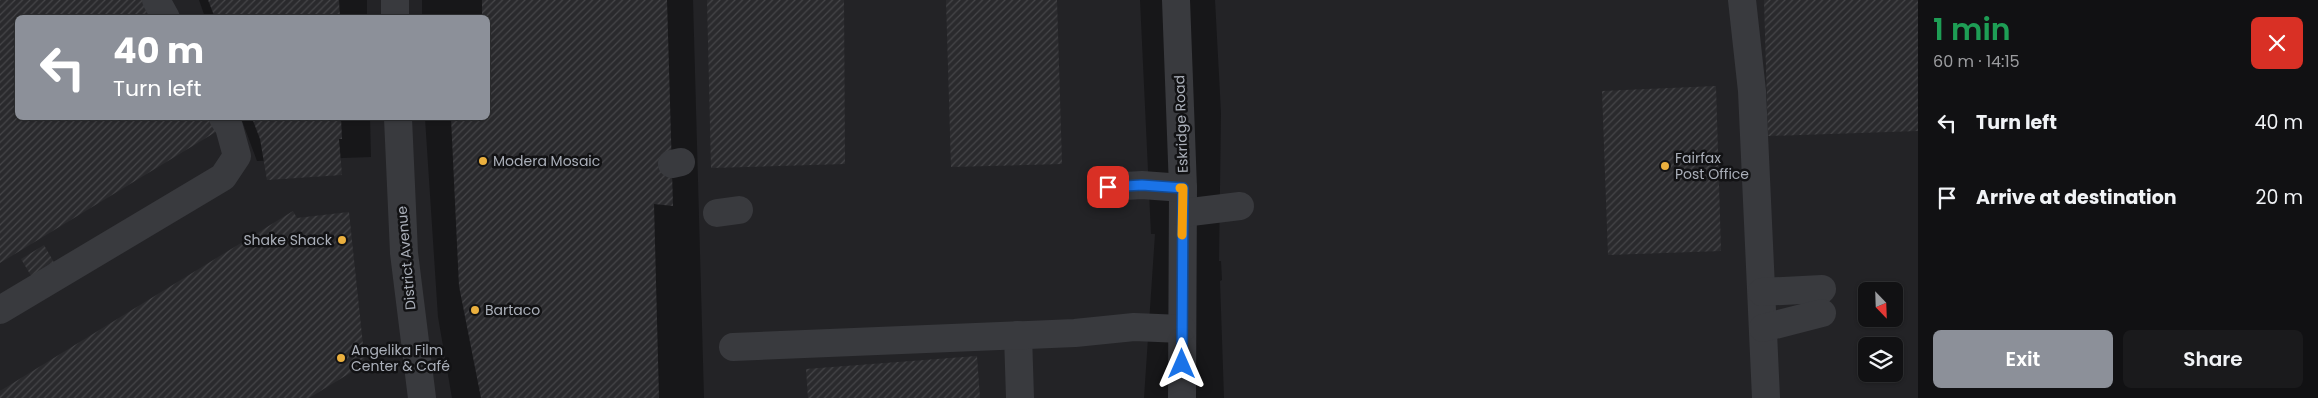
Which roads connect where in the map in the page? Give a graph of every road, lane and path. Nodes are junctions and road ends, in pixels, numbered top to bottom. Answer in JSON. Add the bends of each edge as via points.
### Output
{"nodes":[{"id":1,"x":156,"y":0,"type":"edge"},
{"id":2,"x":395,"y":0,"type":"edge"},
{"id":3,"x":1176,"y":0,"type":"edge"},
{"id":4,"x":1742,"y":0,"type":"edge"},
{"id":5,"x":164,"y":15,"type":"edge"},
{"id":6,"x":396,"y":15,"type":"edge"},
{"id":7,"x":224,"y":120,"type":"edge"},
{"id":8,"x":398,"y":120,"type":"edge"},
{"id":9,"x":1108,"y":187,"type":"dead end"},
{"id":10,"x":1183,"y":201,"type":"junction"},
{"id":11,"x":1240,"y":206,"type":"dead end"},
{"id":12,"x":1762,"y":292,"type":"junction"},
{"id":13,"x":0,"y":310,"type":"edge"},
{"id":14,"x":1763,"y":328,"type":"junction"},
{"id":15,"x":1182,"y":329,"type":"junction"},
{"id":16,"x":1018,"y":334,"type":"junction"},
{"id":17,"x":733,"y":347,"type":"dead end"},
{"id":18,"x":422,"y":398,"type":"edge"},
{"id":19,"x":1020,"y":398,"type":"edge"},
{"id":20,"x":1182,"y":398,"type":"edge"},
{"id":21,"x":1766,"y":398,"type":"edge"}],
"edges":[{"from":1,"to":5,"type":"street"},
{"from":2,"to":6,"type":"street"},
{"from":3,"to":10,"type":"street","name":"Eskridge Road"},
{"from":4,"to":12,"type":"street","via":[[1752,91]]},
{"from":7,"to":13,"type":"street","via":[[236,156],[222,177]]},
{"from":8,"to":18,"type":"street","name":"District Avenue","via":[[404,253]]},
{"from":9,"to":10,"type":"street","via":[[1142,185]]},
{"from":10,"to":11,"type":"street"},
{"from":10,"to":15,"type":"street","name":"Eskridge Road"},
{"from":12,"to":14,"type":"street"},
{"from":12,"to":14,"type":"street","via":[[1822,301]]},
{"from":14,"to":21,"type":"street"},
{"from":15,"to":16,"type":"street","via":[[1134,327],[1075,334]]},
{"from":15,"to":20,"type":"street","name":"Eskridge Road"},
{"from":16,"to":17,"type":"street"},
{"from":16,"to":19,"type":"street"}]}
